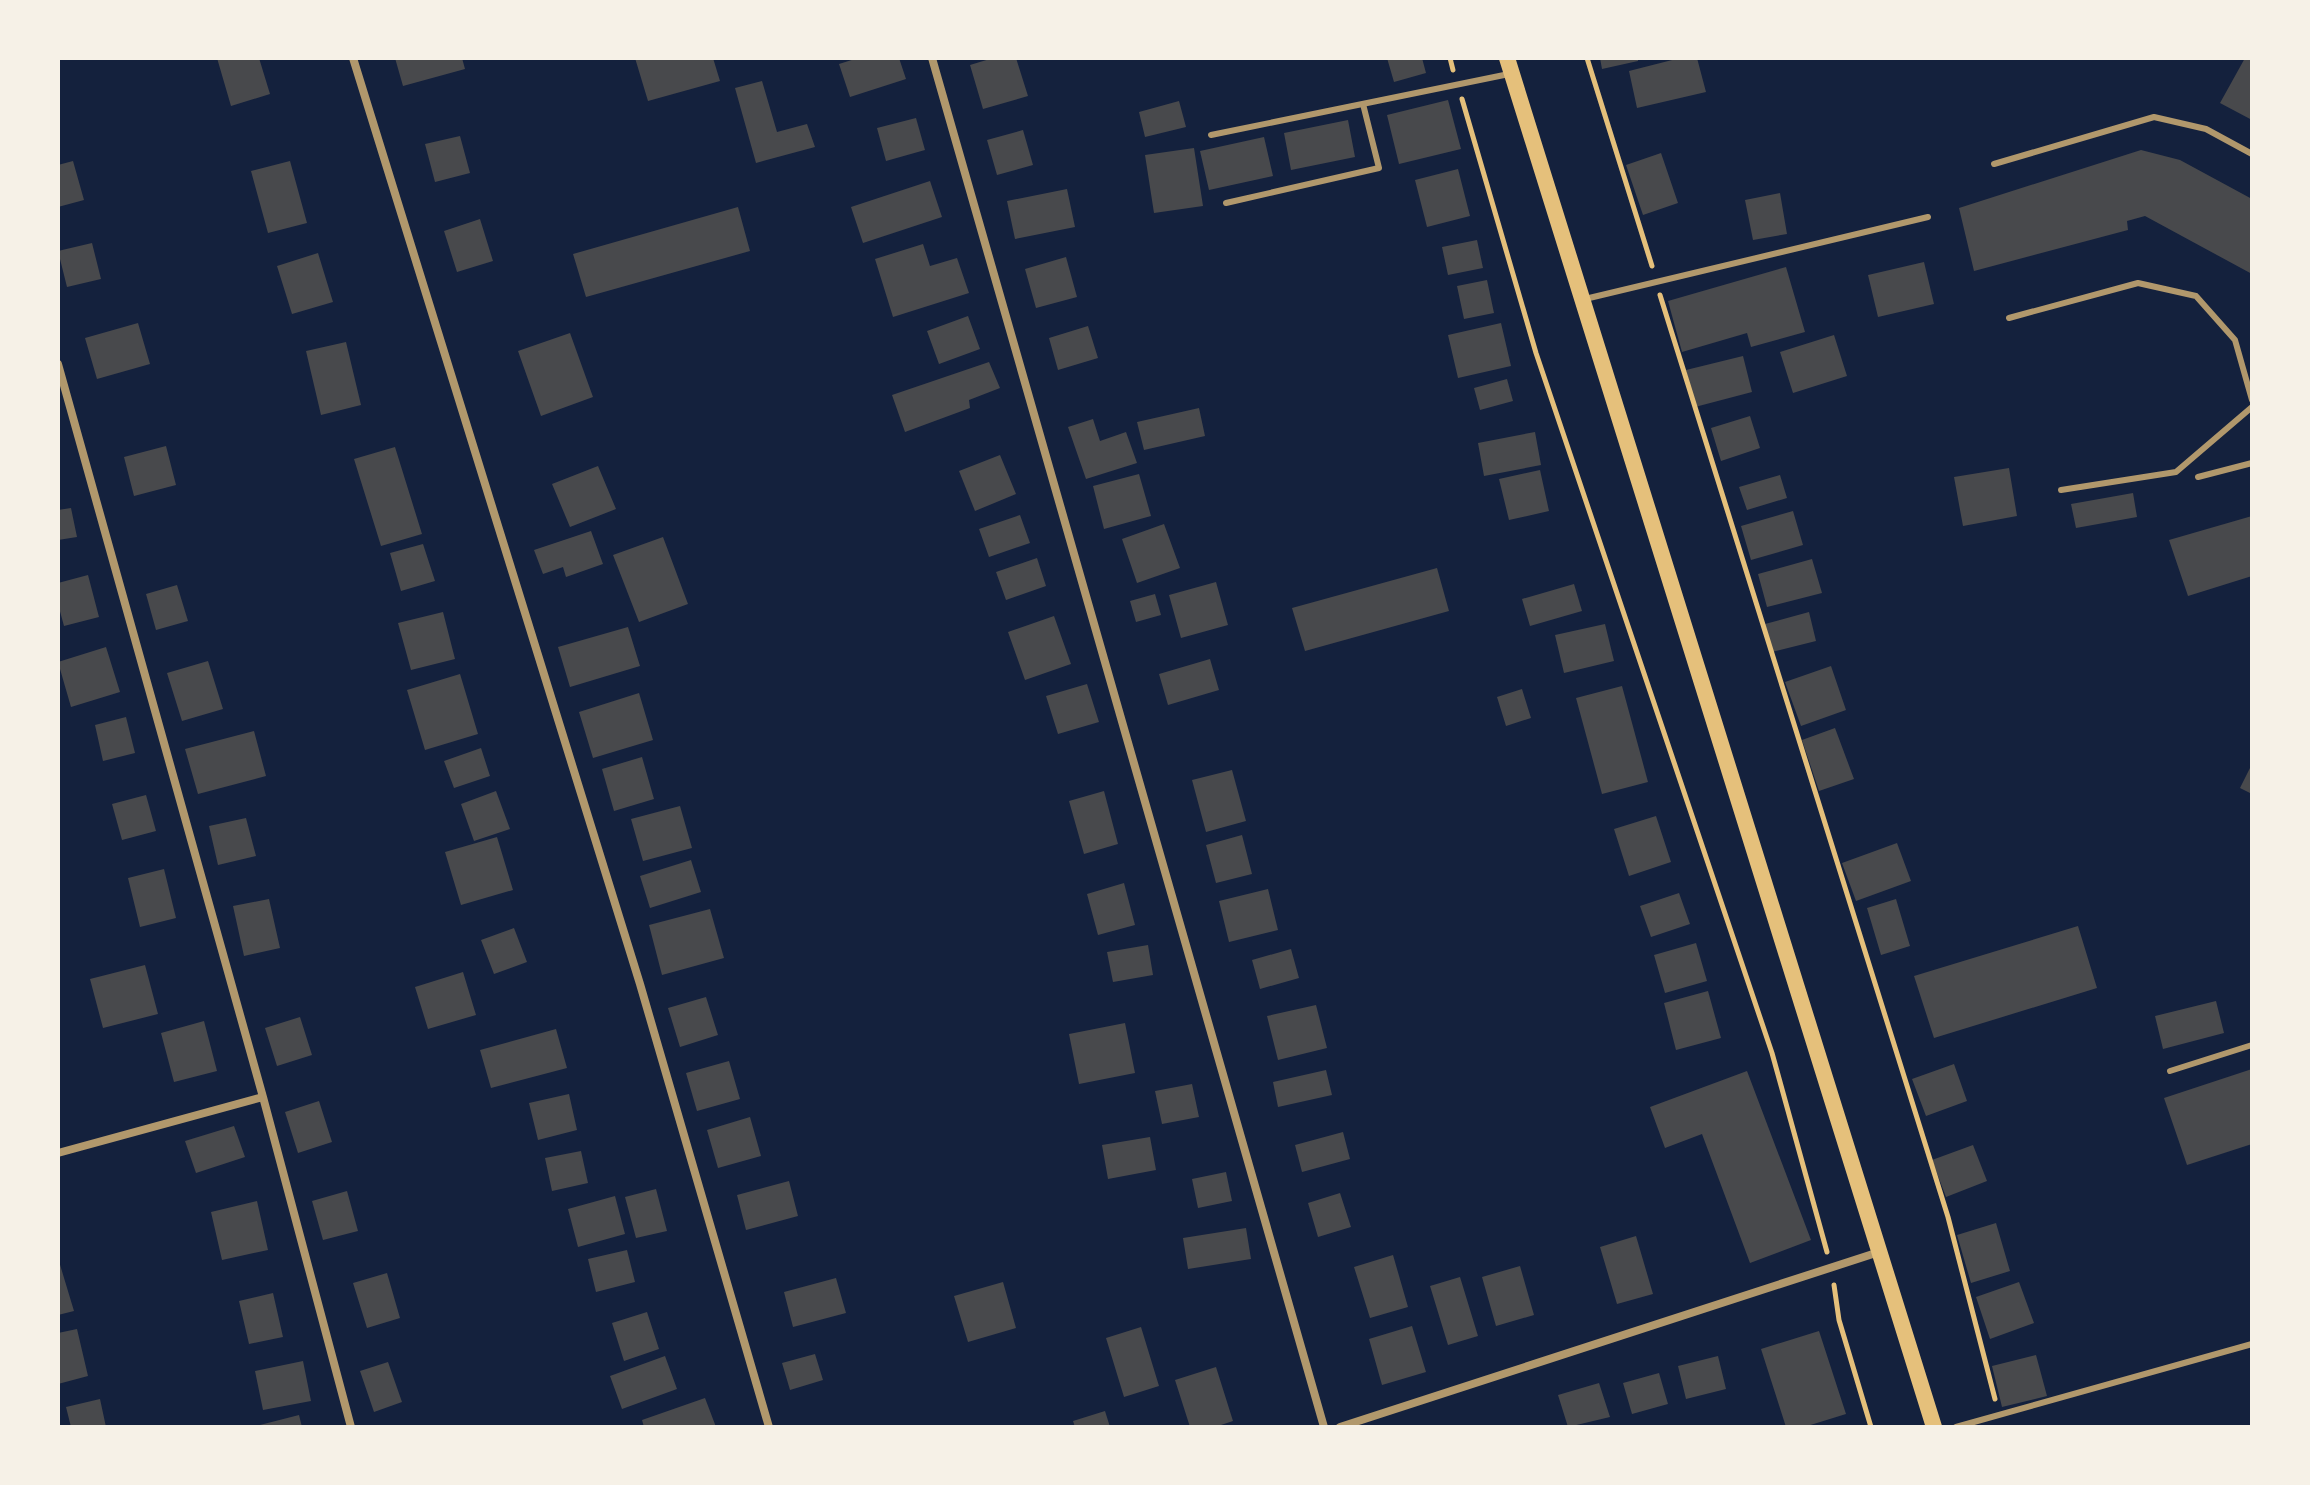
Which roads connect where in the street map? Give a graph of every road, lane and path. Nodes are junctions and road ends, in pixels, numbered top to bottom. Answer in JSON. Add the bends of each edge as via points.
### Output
{"nodes":[{"id":1,"x":353,"y":58,"type":"edge"},
{"id":2,"x":932,"y":58,"type":"edge"},
{"id":3,"x":1450,"y":58,"type":"edge"},
{"id":4,"x":1587,"y":58,"type":"edge"},
{"id":5,"x":1509,"y":66,"type":"edge"},
{"id":6,"x":1458,"y":85,"type":"junction"},
{"id":7,"x":1363,"y":104,"type":"junction"},
{"id":8,"x":1211,"y":135,"type":"dead end"},
{"id":9,"x":2252,"y":154,"type":"edge"},
{"id":10,"x":1994,"y":164,"type":"dead end"},
{"id":11,"x":1226,"y":203,"type":"dead end"},
{"id":12,"x":1928,"y":217,"type":"dead end"},
{"id":13,"x":1656,"y":282,"type":"junction"},
{"id":14,"x":1582,"y":299,"type":"junction"},
{"id":15,"x":2009,"y":318,"type":"dead end"},
{"id":16,"x":58,"y":364,"type":"edge"},
{"id":17,"x":2252,"y":400,"type":"edge"},
{"id":18,"x":2252,"y":407,"type":"edge"},
{"id":19,"x":2252,"y":463,"type":"edge"},
{"id":20,"x":2198,"y":477,"type":"dead end"},
{"id":21,"x":2061,"y":490,"type":"dead end"},
{"id":22,"x":2252,"y":1045,"type":"edge"},
{"id":23,"x":2170,"y":1071,"type":"dead end"},
{"id":24,"x":263,"y":1097,"type":"junction"},
{"id":25,"x":58,"y":1153,"type":"edge"},
{"id":26,"x":1881,"y":1252,"type":"junction"},
{"id":27,"x":1832,"y":1268,"type":"junction"},
{"id":28,"x":2252,"y":1344,"type":"edge"},
{"id":29,"x":1999,"y":1415,"type":"junction"},
{"id":30,"x":351,"y":1427,"type":"edge"},
{"id":31,"x":769,"y":1427,"type":"edge"},
{"id":32,"x":1324,"y":1427,"type":"edge"},
{"id":33,"x":1340,"y":1427,"type":"edge"},
{"id":34,"x":1871,"y":1427,"type":"edge"},
{"id":35,"x":1934,"y":1427,"type":"edge"},
{"id":36,"x":1956,"y":1427,"type":"edge"}],
"edges":[{"from":1,"to":31,"type":"street","via":[[640,984]]},
{"from":2,"to":32,"type":"street"},
{"from":3,"to":6,"type":"path"},
{"from":4,"to":13,"type":"path"},
{"from":5,"to":6,"type":"lane"},
{"from":5,"to":14,"type":"main road"},
{"from":6,"to":7,"type":"lane"},
{"from":6,"to":27,"type":"path","via":[[1536,353],[1772,1053]]},
{"from":7,"to":8,"type":"lane"},
{"from":7,"to":11,"type":"lane","via":[[1379,168]]},
{"from":9,"to":10,"type":"lane","via":[[2206,129],[2154,117]]},
{"from":12,"to":13,"type":"lane"},
{"from":13,"to":14,"type":"lane"},
{"from":13,"to":29,"type":"path","via":[[1945,1208]]},
{"from":14,"to":26,"type":"main road"},
{"from":15,"to":17,"type":"lane","via":[[2138,283],[2196,296],[2235,340]]},
{"from":16,"to":24,"type":"street"},
{"from":18,"to":21,"type":"lane","via":[[2176,472]]},
{"from":19,"to":20,"type":"lane"},
{"from":22,"to":23,"type":"lane"},
{"from":24,"to":25,"type":"street"},
{"from":24,"to":30,"type":"street"},
{"from":26,"to":27,"type":"street"},
{"from":26,"to":35,"type":"main road"},
{"from":27,"to":33,"type":"street"},
{"from":27,"to":34,"type":"path","via":[[1839,1320]]},
{"from":28,"to":29,"type":"lane"},
{"from":29,"to":36,"type":"lane"}]}
